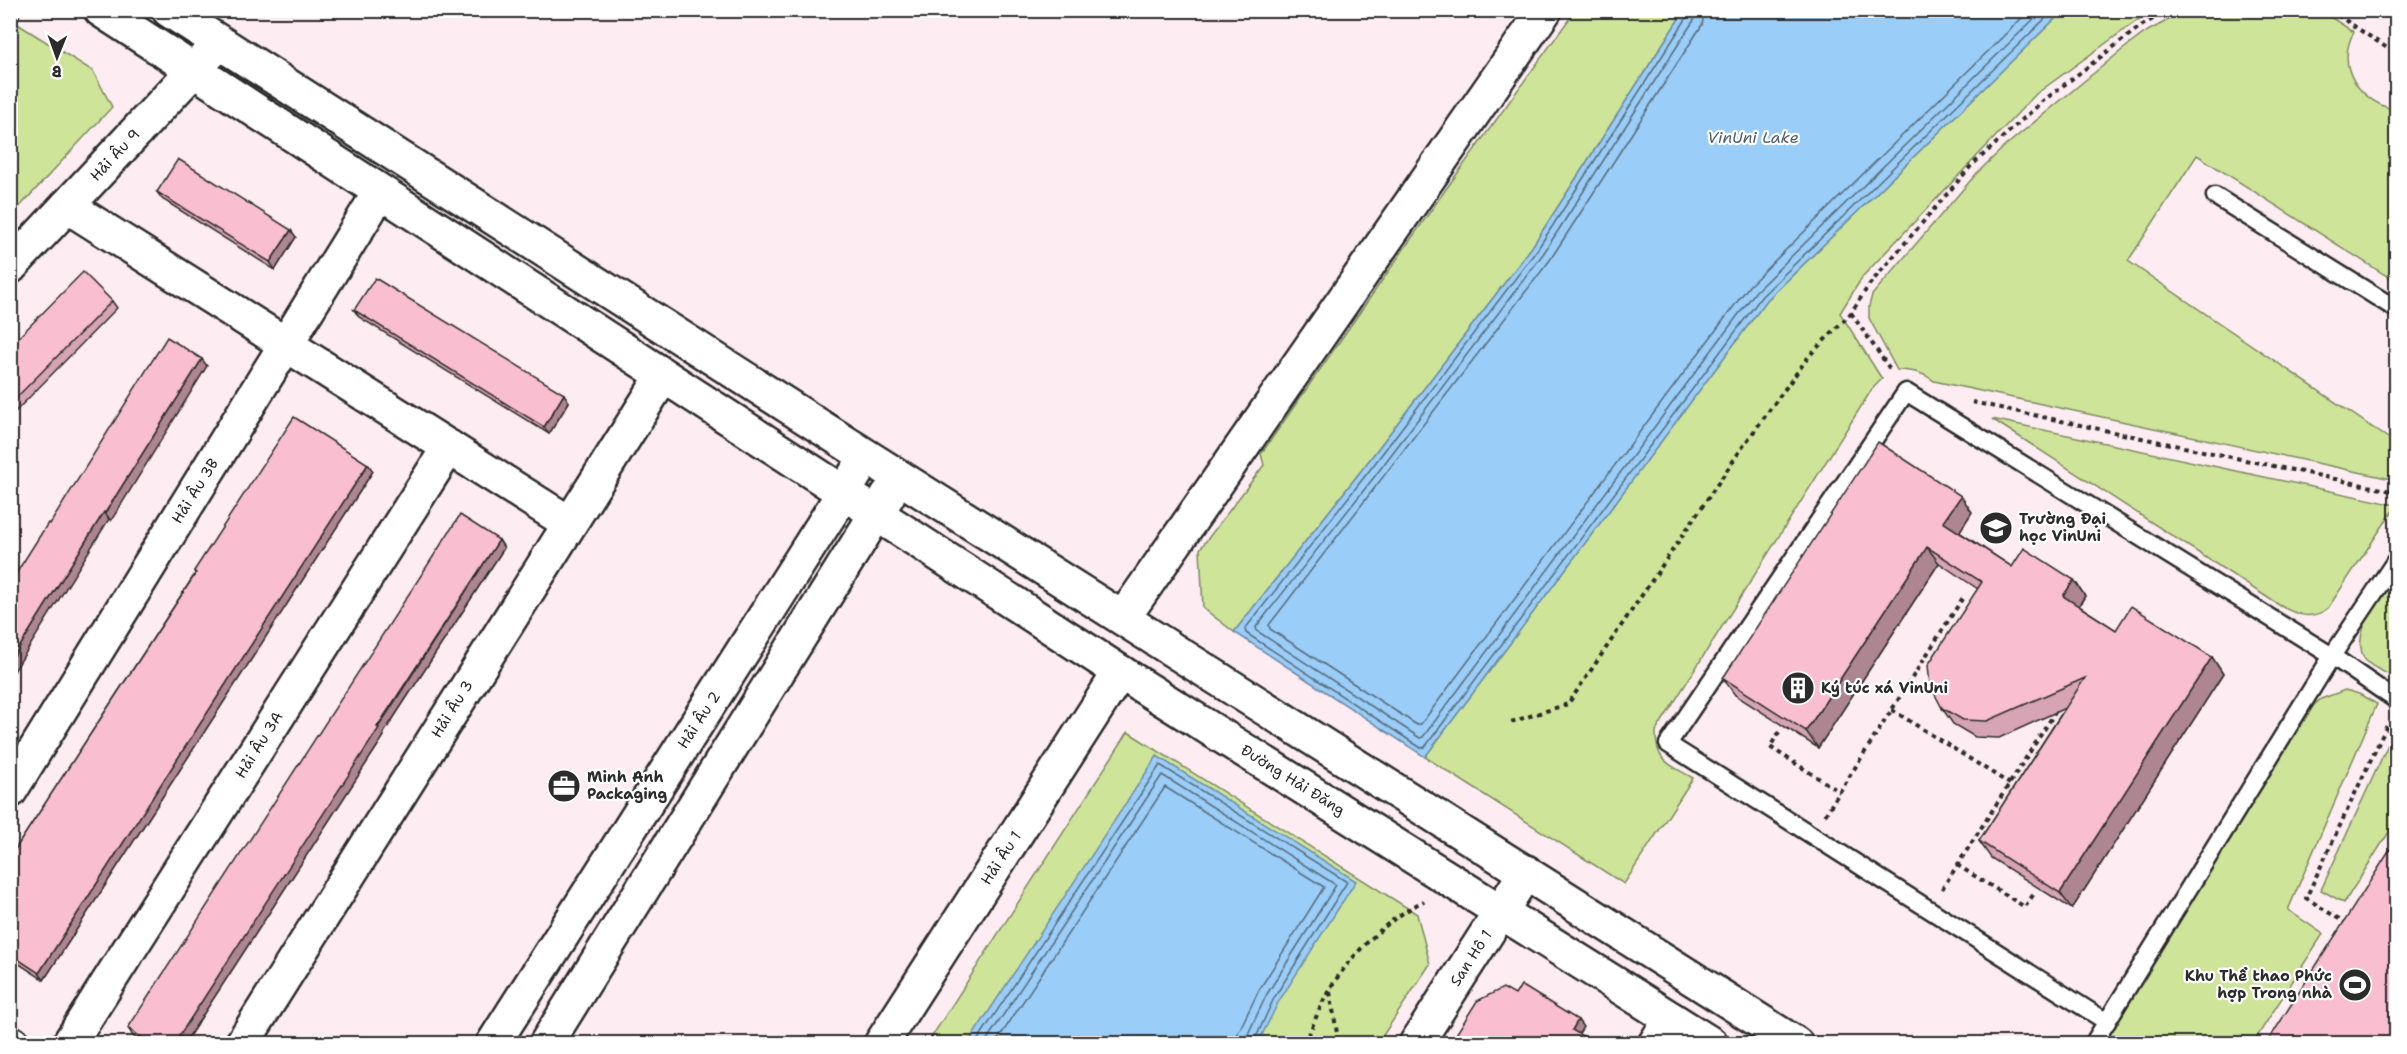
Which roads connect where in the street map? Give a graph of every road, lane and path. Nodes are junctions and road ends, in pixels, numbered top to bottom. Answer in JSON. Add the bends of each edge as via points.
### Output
{"nodes":[{"id":1,"x":101,"y":10,"type":"edge"},
{"id":2,"x":169,"y":10,"type":"edge"},
{"id":3,"x":1545,"y":10,"type":"edge"},
{"id":4,"x":2169,"y":10,"type":"edge"},
{"id":5,"x":2330,"y":10,"type":"edge"},
{"id":6,"x":20,"y":11,"type":"edge"},
{"id":7,"x":10,"y":34,"type":"edge"},
{"id":8,"x":219,"y":43,"type":"junction"},
{"id":9,"x":2397,"y":54,"type":"edge"},
{"id":10,"x":194,"y":71,"type":"junction"},
{"id":11,"x":380,"y":192,"type":"junction"},
{"id":12,"x":2215,"y":196,"type":"dead end"},
{"id":13,"x":67,"y":206,"type":"junction"},
{"id":14,"x":10,"y":267,"type":"edge"},
{"id":15,"x":2397,"y":309,"type":"edge"},
{"id":16,"x":1851,"y":313,"type":"junction"},
{"id":17,"x":286,"y":344,"type":"junction"},
{"id":18,"x":663,"y":376,"type":"junction"},
{"id":19,"x":1906,"y":392,"type":"junction"},
{"id":20,"x":1946,"y":418,"type":"junction"},
{"id":21,"x":449,"y":447,"type":"junction"},
{"id":22,"x":866,"y":456,"type":"junction"},
{"id":23,"x":898,"y":476,"type":"junction"},
{"id":24,"x":844,"y":492,"type":"junction"},
{"id":25,"x":2397,"y":492,"type":"edge"},
{"id":26,"x":877,"y":513,"type":"junction"},
{"id":27,"x":569,"y":523,"type":"junction"},
{"id":28,"x":2397,"y":560,"type":"edge"},
{"id":29,"x":1964,"y":596,"type":"edge"},
{"id":30,"x":1123,"y":618,"type":"junction"},
{"id":31,"x":2332,"y":656,"type":"junction"},
{"id":32,"x":1120,"y":672,"type":"junction"},
{"id":33,"x":2059,"y":707,"type":"edge"},
{"id":34,"x":2394,"y":707,"type":"edge"},
{"id":35,"x":1892,"y":710,"type":"junction"},
{"id":36,"x":1511,"y":722,"type":"dead end"},
{"id":37,"x":1779,"y":732,"type":"edge"},
{"id":38,"x":2010,"y":783,"type":"junction"},
{"id":39,"x":10,"y":791,"type":"edge"},
{"id":40,"x":1840,"y":792,"type":"junction"},
{"id":41,"x":1812,"y":836,"type":"junction"},
{"id":42,"x":1957,"y":866,"type":"junction"},
{"id":43,"x":1526,"y":872,"type":"junction"},
{"id":44,"x":2035,"y":892,"type":"edge"},
{"id":45,"x":1427,"y":899,"type":"dead end"},
{"id":46,"x":1929,"y":910,"type":"junction"},
{"id":47,"x":1501,"y":911,"type":"junction"},
{"id":48,"x":2351,"y":926,"type":"edge"},
{"id":49,"x":1330,"y":991,"type":"junction"},
{"id":50,"x":2107,"y":1022,"type":"junction"},
{"id":51,"x":1663,"y":1031,"type":"edge"},
{"id":52,"x":69,"y":1044,"type":"edge"},
{"id":53,"x":242,"y":1044,"type":"edge"},
{"id":54,"x":493,"y":1044,"type":"edge"},
{"id":55,"x":546,"y":1044,"type":"edge"},
{"id":56,"x":881,"y":1044,"type":"edge"},
{"id":57,"x":1305,"y":1044,"type":"edge"},
{"id":58,"x":1336,"y":1044,"type":"edge"},
{"id":59,"x":1416,"y":1044,"type":"edge"},
{"id":60,"x":1711,"y":1044,"type":"edge"},
{"id":61,"x":1796,"y":1044,"type":"edge"},
{"id":62,"x":2092,"y":1044,"type":"edge"}],
"edges":[{"from":1,"to":10,"type":"street","name":"Đường Hải Đăng"},
{"from":2,"to":8,"type":"street"},
{"from":3,"to":30,"type":"street"},
{"from":4,"to":16,"type":"path","via":[[2141,26],[2043,101],[1971,166],[1869,285]]},
{"from":5,"to":9,"type":"path"},
{"from":6,"to":7,"type":"path"},
{"from":8,"to":10,"type":"street","name":"Hải Âu 9"},
{"from":8,"to":22,"type":"street"},
{"from":10,"to":11,"type":"street","name":"Đường Hải Đăng"},
{"from":10,"to":13,"type":"street","name":"Hải Âu 9"},
{"from":11,"to":17,"type":"street","name":"Hải Âu 3B"},
{"from":11,"to":18,"type":"street","name":"Đường Hải Đăng"},
{"from":12,"to":15,"type":"lane"},
{"from":13,"to":14,"type":"street","name":"Hải Âu 9"},
{"from":13,"to":17,"type":"street"},
{"from":16,"to":19,"type":"path"},
{"from":16,"to":36,"type":"path","via":[[1809,356],[1750,436],[1569,704]]},
{"from":17,"to":21,"type":"street"},
{"from":17,"to":39,"type":"street","name":"Hải Âu 3B"},
{"from":18,"to":24,"type":"street","name":"Đường Hải Đăng"},
{"from":18,"to":27,"type":"street","name":"Hải Âu 3"},
{"from":19,"to":20,"type":"lane"},
{"from":19,"to":41,"type":"lane","via":[[1668,744]]},
{"from":20,"to":25,"type":"path","via":[[1958,399]]},
{"from":20,"to":31,"type":"lane"},
{"from":21,"to":27,"type":"street"},
{"from":21,"to":52,"type":"street","name":"Hải Âu 3A"},
{"from":22,"to":23,"type":"street"},
{"from":22,"to":24,"type":"street","name":"Hải Âu 2"},
{"from":23,"to":26,"type":"street"},
{"from":23,"to":30,"type":"street"},
{"from":24,"to":26,"type":"street","name":"Đường Hải Đăng"},
{"from":24,"to":54,"type":"street","name":"Hải Âu 2"},
{"from":26,"to":32,"type":"street","name":"Đường Hải Đăng"},
{"from":26,"to":55,"type":"street"},
{"from":27,"to":53,"type":"street","name":"Hải Âu 3"},
{"from":28,"to":31,"type":"lane"},
{"from":29,"to":35,"type":"path"},
{"from":30,"to":43,"type":"street"},
{"from":31,"to":34,"type":"lane"},
{"from":31,"to":50,"type":"lane"},
{"from":32,"to":47,"type":"street","name":"Đường Hải Đăng"},
{"from":32,"to":56,"type":"street","name":"Hải Âu 1"},
{"from":33,"to":38,"type":"path"},
{"from":34,"to":48,"type":"path","via":[[2306,898]]},
{"from":35,"to":38,"type":"path"},
{"from":35,"to":40,"type":"path"},
{"from":37,"to":40,"type":"path","via":[[1770,747]]},
{"from":38,"to":42,"type":"path"},
{"from":40,"to":41,"type":"path"},
{"from":41,"to":46,"type":"lane"},
{"from":42,"to":44,"type":"path","via":[[2025,907]]},
{"from":42,"to":46,"type":"path"},
{"from":43,"to":47,"type":"street","name":"San Hô 1"},
{"from":43,"to":61,"type":"street"},
{"from":45,"to":49,"type":"path","via":[[1405,910],[1382,929]]},
{"from":46,"to":50,"type":"lane"},
{"from":47,"to":51,"type":"street","name":"Đường Hải Đăng"},
{"from":47,"to":59,"type":"street","name":"San Hô 1"},
{"from":49,"to":57,"type":"path"},
{"from":49,"to":58,"type":"path"},
{"from":50,"to":62,"type":"lane"},
{"from":51,"to":60,"type":"street","name":"Đường Hải Đăng"}]}
